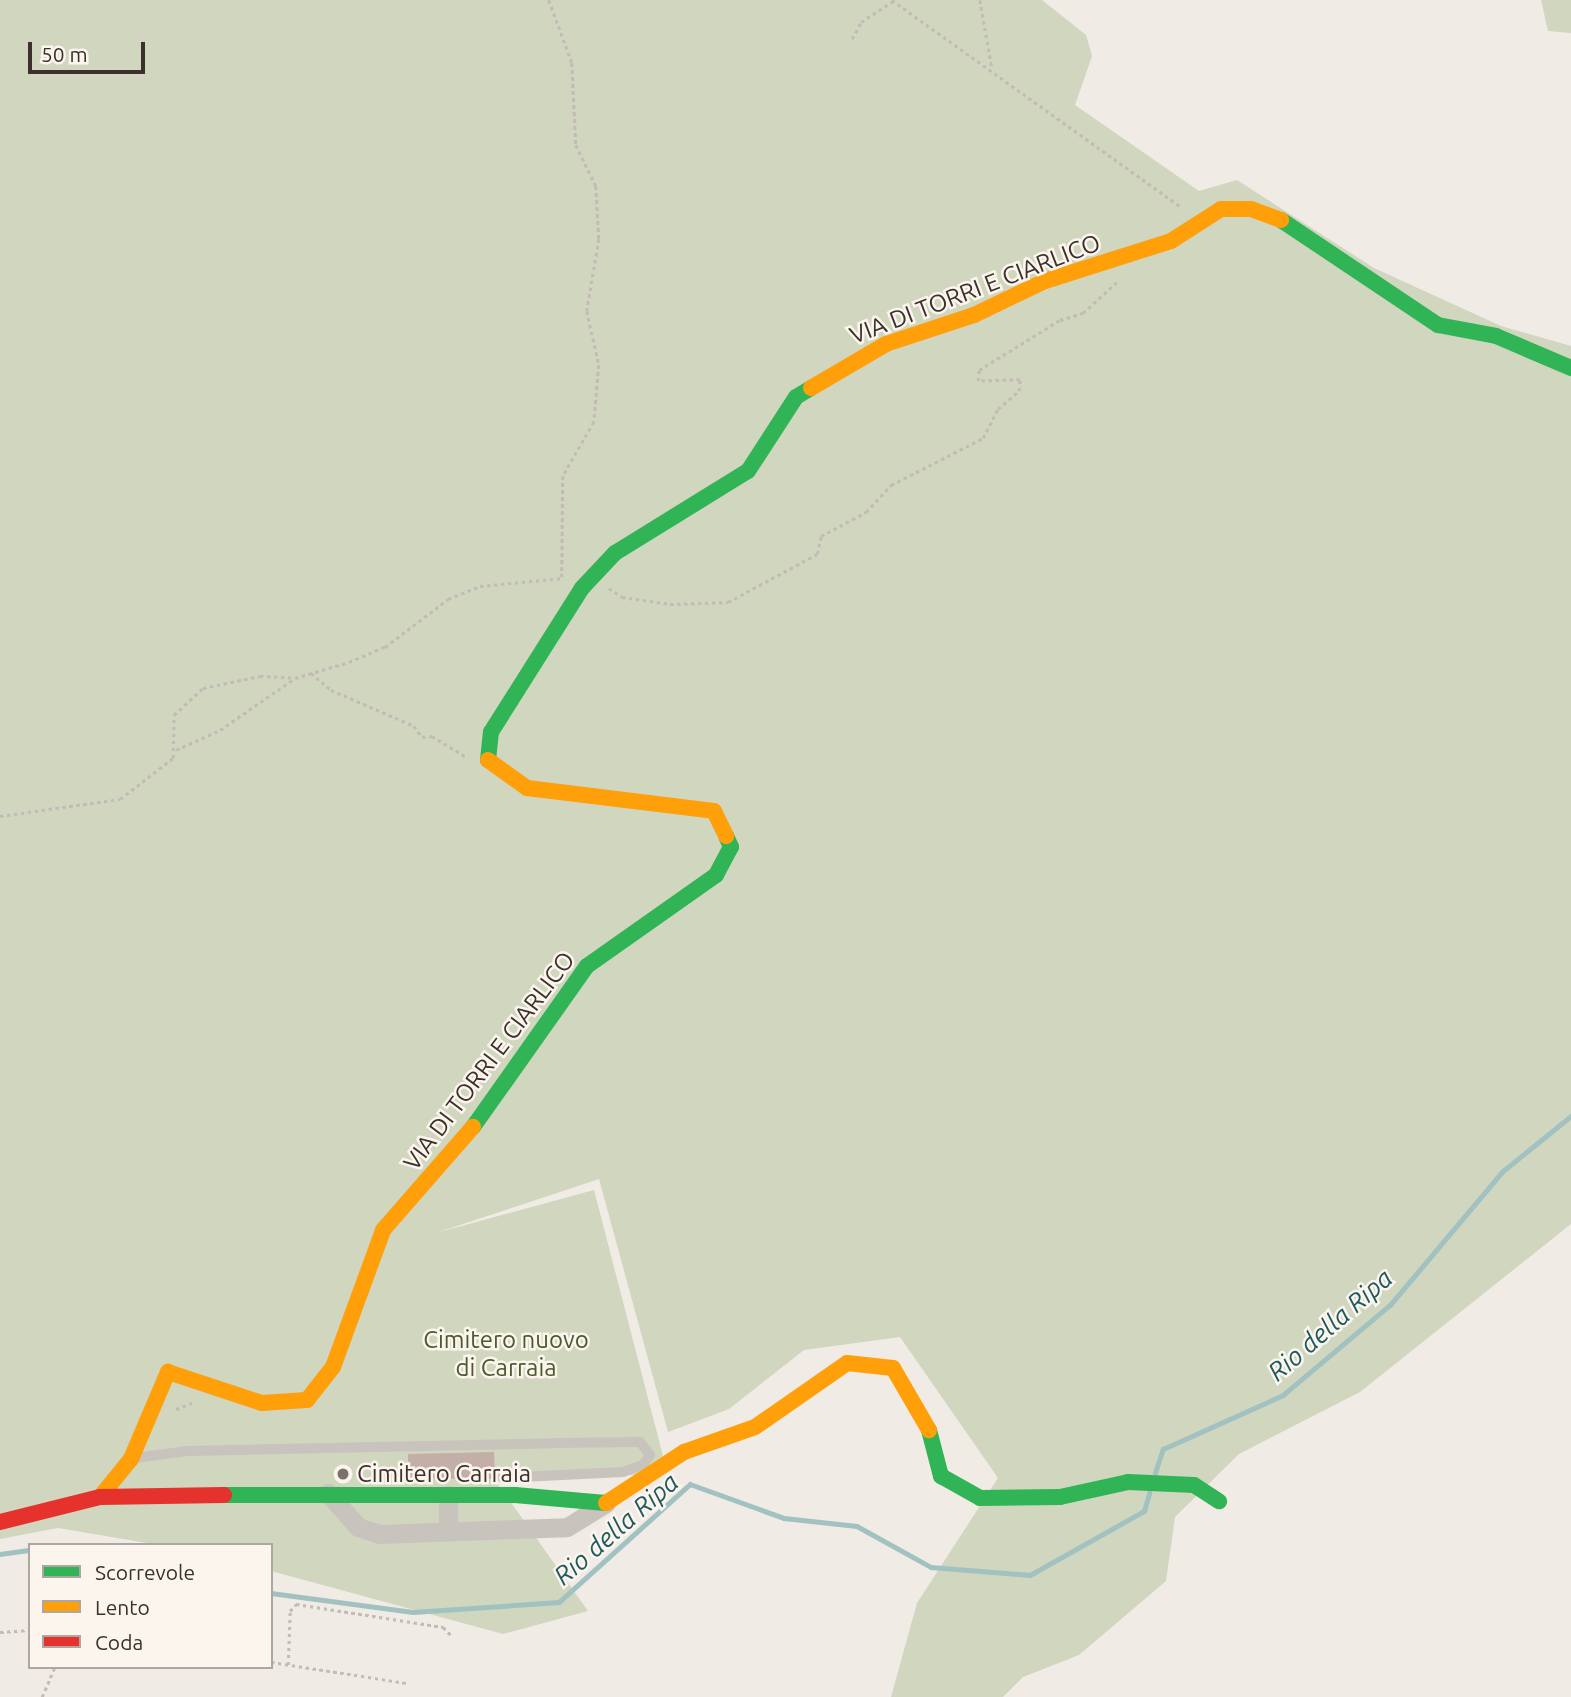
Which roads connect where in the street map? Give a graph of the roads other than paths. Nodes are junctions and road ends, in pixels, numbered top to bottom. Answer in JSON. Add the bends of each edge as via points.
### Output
{"nodes":[{"id":1,"x":1571,"y":368,"type":"edge"},
{"id":2,"x":131,"y":1459,"type":"junction"},
{"id":3,"x":502,"y":1478,"type":"dead end"},
{"id":4,"x":328,"y":1493,"type":"junction"},
{"id":5,"x":448,"y":1494,"type":"junction"},
{"id":6,"x":100,"y":1497,"type":"junction"},
{"id":7,"x":1219,"y":1501,"type":"dead end"},
{"id":8,"x":606,"y":1503,"type":"junction"},
{"id":9,"x":0,"y":1522,"type":"edge"},
{"id":10,"x":448,"y":1531,"type":"junction"}],
"edges":[{"from":1,"to":2,"type":"street","name":"VIA DI TORRI E CIARLICO","via":[[1496,336],[1438,325],[1284,221],[1251,209],[1221,209],[1171,241],[1045,281],[835,370],[796,397],[748,471],[615,552],[582,588],[565,608],[491,732],[488,760],[527,788],[714,811],[731,847],[716,875],[587,966],[466,1138],[383,1230],[333,1367],[307,1399],[262,1403],[168,1372]]},
{"from":2,"to":3,"type":"lane","via":[[188,1451],[640,1442],[650,1455],[643,1465],[623,1472]]},
{"from":2,"to":6,"type":"street","name":"VIA DI TORRI E CIARLICO"},
{"from":4,"to":5,"type":"street"},
{"from":4,"to":6,"type":"street"},
{"from":4,"to":10,"type":"street","via":[[358,1527],[380,1534]]},
{"from":5,"to":8,"type":"street"},
{"from":5,"to":10,"type":"street"},
{"from":6,"to":9,"type":"street"},
{"from":7,"to":8,"type":"street","via":[[1194,1485],[1128,1482],[1060,1497],[980,1498],[941,1476],[933,1436],[893,1368],[846,1363],[755,1427],[684,1452]]},
{"from":8,"to":10,"type":"street","via":[[567,1527]]}]}
